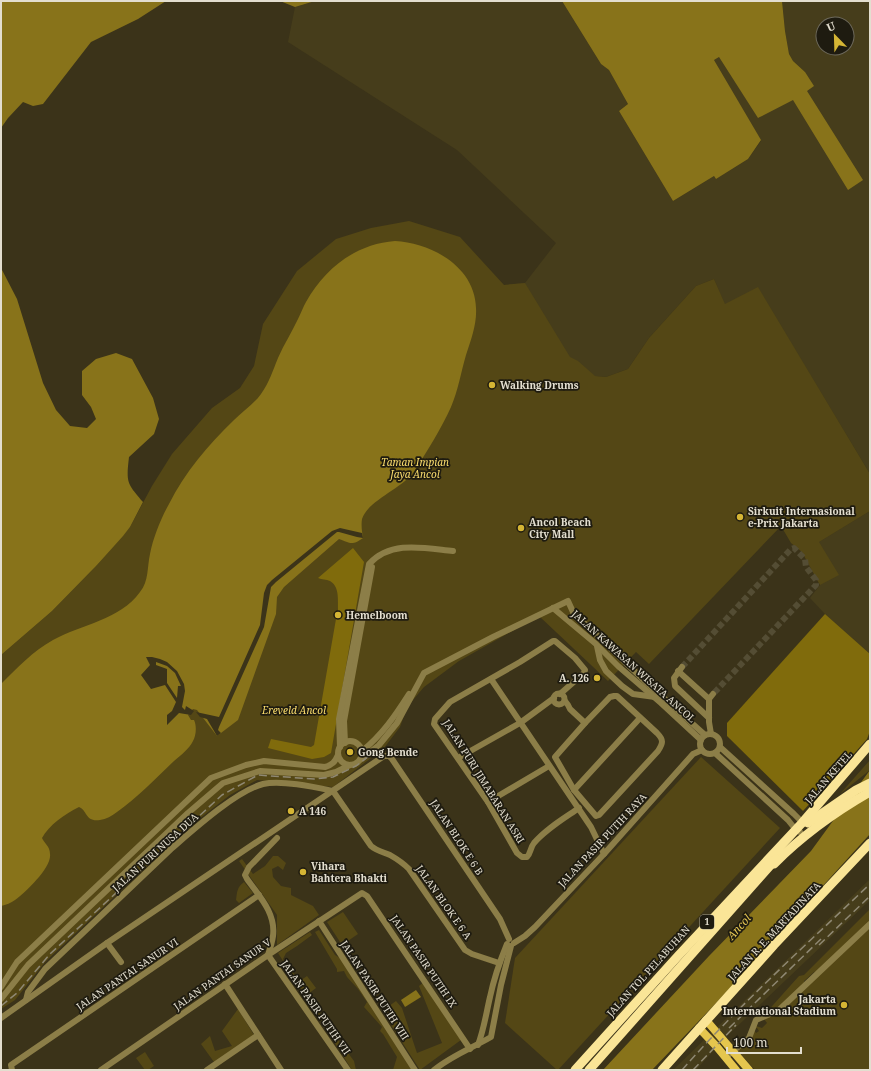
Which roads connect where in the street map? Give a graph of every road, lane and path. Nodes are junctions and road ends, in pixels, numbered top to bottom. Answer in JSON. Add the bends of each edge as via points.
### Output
{"nodes":[{"id":1,"x":454,"y":553,"type":"dead end"},
{"id":2,"x":553,"y":608,"type":"junction"},
{"id":3,"x":583,"y":622,"type":"junction"},
{"id":4,"x":577,"y":628,"type":"junction"},
{"id":5,"x":596,"y":644,"type":"junction"},
{"id":6,"x":491,"y":679,"type":"junction"},
{"id":7,"x":419,"y":682,"type":"junction"},
{"id":8,"x":560,"y":694,"type":"junction"},
{"id":9,"x":655,"y":697,"type":"junction"},
{"id":10,"x":554,"y":698,"type":"junction"},
{"id":11,"x":562,"y":703,"type":"junction"},
{"id":12,"x":640,"y":718,"type":"junction"},
{"id":13,"x":709,"y":718,"type":"junction"},
{"id":14,"x":520,"y":722,"type":"junction"},
{"id":15,"x":585,"y":723,"type":"junction"},
{"id":16,"x":708,"y":734,"type":"junction"},
{"id":17,"x":701,"y":740,"type":"junction"},
{"id":18,"x":870,"y":744,"type":"edge"},
{"id":19,"x":342,"y":745,"type":"junction"},
{"id":20,"x":720,"y":747,"type":"junction"},
{"id":21,"x":702,"y":750,"type":"junction"},
{"id":22,"x":362,"y":751,"type":"junction"},
{"id":23,"x":714,"y":753,"type":"junction"},
{"id":24,"x":870,"y":754,"type":"edge"},
{"id":25,"x":338,"y":755,"type":"junction"},
{"id":26,"x":380,"y":758,"type":"joint"},
{"id":27,"x":458,"y":758,"type":"junction"},
{"id":28,"x":360,"y":760,"type":"junction"},
{"id":29,"x":350,"y":765,"type":"junction"},
{"id":30,"x":549,"y":766,"type":"junction"},
{"id":31,"x":870,"y":783,"type":"edge"},
{"id":32,"x":574,"y":790,"type":"junction"},
{"id":33,"x":333,"y":791,"type":"junction"},
{"id":34,"x":870,"y":792,"type":"edge"},
{"id":35,"x":488,"y":802,"type":"junction"},
{"id":36,"x":578,"y":808,"type":"junction"},
{"id":37,"x":171,"y":816,"type":"junction"},
{"id":38,"x":178,"y":823,"type":"junction"},
{"id":39,"x":801,"y":828,"type":"junction"},
{"id":40,"x":277,"y":838,"type":"dead end"},
{"id":41,"x":870,"y":844,"type":"edge"},
{"id":42,"x":604,"y":854,"type":"junction"},
{"id":43,"x":259,"y":895,"type":"junction"},
{"id":44,"x":356,"y":897,"type":"joint"},
{"id":45,"x":319,"y":921,"type":"junction"},
{"id":46,"x":870,"y":924,"type":"edge"},
{"id":47,"x":107,"y":943,"type":"junction"},
{"id":48,"x":510,"y":943,"type":"junction"},
{"id":49,"x":268,"y":955,"type":"junction"},
{"id":50,"x":122,"y":962,"type":"dead end"},
{"id":51,"x":499,"y":963,"type":"junction"},
{"id":52,"x":7,"y":978,"type":"junction"},
{"id":53,"x":13,"y":984,"type":"junction"},
{"id":54,"x":225,"y":984,"type":"junction"},
{"id":55,"x":1,"y":987,"type":"edge"},
{"id":56,"x":490,"y":996,"type":"junction"},
{"id":57,"x":499,"y":997,"type":"junction"},
{"id":58,"x":1,"y":999,"type":"edge"},
{"id":59,"x":26,"y":1000,"type":"junction"},
{"id":60,"x":1,"y":1018,"type":"edge"},
{"id":61,"x":706,"y":1020,"type":"junction"},
{"id":62,"x":699,"y":1028,"type":"junction"},
{"id":63,"x":258,"y":1035,"type":"junction"},
{"id":64,"x":478,"y":1045,"type":"junction"},
{"id":65,"x":470,"y":1049,"type":"junction"},
{"id":66,"x":733,"y":1052,"type":"junction"},
{"id":67,"x":726,"y":1057,"type":"junction"},
{"id":68,"x":741,"y":1061,"type":"junction"},
{"id":69,"x":735,"y":1069,"type":"edge"},
{"id":70,"x":12,"y":1070,"type":"edge"},
{"id":71,"x":101,"y":1070,"type":"edge"},
{"id":72,"x":207,"y":1070,"type":"edge"},
{"id":73,"x":281,"y":1070,"type":"edge"},
{"id":74,"x":348,"y":1070,"type":"edge"},
{"id":75,"x":415,"y":1070,"type":"edge"},
{"id":76,"x":434,"y":1070,"type":"edge"},
{"id":77,"x":574,"y":1070,"type":"edge"},
{"id":78,"x":588,"y":1070,"type":"edge"},
{"id":79,"x":662,"y":1070,"type":"edge"},
{"id":80,"x":749,"y":1070,"type":"edge"}],
"edges":[{"from":1,"to":19,"type":"street","via":[[415,547],[402,548],[383,553],[369,564],[339,719]]},
{"from":2,"to":3,"type":"street","name":"JALAN KAWASAN WISATA ANCOL","via":[[568,601],[573,612]]},
{"from":2,"to":4,"type":"street","name":"JALAN KAWASAN WISATA ANCOL"},
{"from":2,"to":7,"type":"street","via":[[424,673]]},
{"from":3,"to":4,"type":"street"},
{"from":3,"to":16,"type":"street","name":"JALAN KAWASAN WISATA ANCOL","via":[[648,684]]},
{"from":4,"to":5,"type":"street","name":"JALAN KAWASAN WISATA ANCOL"},
{"from":5,"to":9,"type":"street","name":"JALAN KAWASAN WISATA ANCOL"},
{"from":5,"to":9,"type":"street","via":[[606,671],[622,686],[633,694]]},
{"from":6,"to":8,"type":"street","name":"JALAN PURI JIMABARAN ASRI","via":[[554,641],[584,669],[584,673]]},
{"from":6,"to":14,"type":"street"},
{"from":6,"to":27,"type":"street","name":"JALAN PURI JIMABARAN ASRI","via":[[450,702],[435,720],[435,726]]},
{"from":7,"to":22,"type":"street","via":[[391,722],[375,741]]},
{"from":7,"to":28,"type":"street","via":[[397,723],[379,744]]},
{"from":8,"to":10,"type":"street","via":[[556,694]]},
{"from":8,"to":11,"type":"street","via":[[564,697]]},
{"from":9,"to":17,"type":"street","name":"JALAN KAWASAN WISATA ANCOL"},
{"from":10,"to":11,"type":"street","via":[[558,705]]},
{"from":10,"to":14,"type":"street"},
{"from":11,"to":15,"type":"street","via":[[565,709],[570,709]]},
{"from":12,"to":15,"type":"street","via":[[617,696],[610,696]]},
{"from":12,"to":32,"type":"street"},
{"from":12,"to":32,"type":"street","via":[[662,738],[661,745],[599,815],[595,816]]},
{"from":13,"to":13,"type":"street","via":[[675,686],[674,678],[680,669],[711,697]]},
{"from":13,"to":16,"type":"street"},
{"from":14,"to":27,"type":"street"},
{"from":14,"to":30,"type":"street"},
{"from":15,"to":32,"type":"street","via":[[555,757]]},
{"from":16,"to":17,"type":"street"},
{"from":16,"to":20,"type":"street","via":[[718,737]]},
{"from":17,"to":21,"type":"street"},
{"from":18,"to":39,"type":"highway","name":"JALAN KETEL"},
{"from":19,"to":22,"type":"street","via":[[352,741],[357,743]]},
{"from":19,"to":25,"type":"street"},
{"from":20,"to":23,"type":"street"},
{"from":20,"to":39,"type":"street","via":[[794,814]]},
{"from":21,"to":23,"type":"street","via":[[708,754]]},
{"from":21,"to":42,"type":"street","name":"JALAN PASIR PUTIH RAYA","via":[[693,754]]},
{"from":22,"to":28,"type":"street"},
{"from":23,"to":39,"type":"street","via":[[788,820]]},
{"from":24,"to":39,"type":"highway","name":"JALAN KETEL"},
{"from":25,"to":29,"type":"street","via":[[342,762]]},
{"from":25,"to":37,"type":"street","via":[[336,761],[325,768],[264,761],[219,774],[211,778]]},
{"from":26,"to":33,"type":"street","name":"JALAN PURI NUSA DUA"},
{"from":26,"to":48,"type":"street","name":"JALAN BLOK E 6 B","via":[[388,756],[392,759],[413,788],[500,919]]},
{"from":27,"to":35,"type":"street","name":"JALAN PURI JIMABARAN ASRI"},
{"from":28,"to":29,"type":"street"},
{"from":29,"to":38,"type":"street","via":[[324,775],[260,771],[223,783]]},
{"from":30,"to":35,"type":"street"},
{"from":30,"to":36,"type":"street"},
{"from":31,"to":77,"type":"highway","name":"JALAN TOL PELABUHAN","number":"1","via":[[818,815],[765,860]]},
{"from":33,"to":47,"type":"street","name":"JALAN PURI NUSA DUA"},
{"from":33,"to":51,"type":"street","name":"JALAN BLOK E 6 A","via":[[371,846],[402,862],[409,869],[465,950]]},
{"from":33,"to":59,"type":"street","name":"JALAN PURI NUSA DUA","via":[[306,785],[271,783],[262,784],[232,800],[192,830],[45,968],[28,992]]},
{"from":34,"to":78,"type":"highway","name":"JALAN TOL PELABUHAN","number":"1","via":[[819,825],[768,870],[719,921]]},
{"from":35,"to":36,"type":"street","name":"JALAN PURI JIMABARAN ASRI","via":[[522,857],[527,857],[531,847],[546,830]]},
{"from":36,"to":42,"type":"street"},
{"from":37,"to":38,"type":"street"},
{"from":37,"to":52,"type":"street","via":[[17,962]]},
{"from":38,"to":53,"type":"street","via":[[28,965]]},
{"from":39,"to":77,"type":"highway","via":[[678,956]]},
{"from":39,"to":78,"type":"highway","via":[[744,897]]},
{"from":40,"to":43,"type":"street","via":[[246,873],[247,879]]},
{"from":41,"to":61,"type":"highway","name":"JALAN R. E. MARTADINATA"},
{"from":42,"to":48,"type":"street","name":"JALAN PASIR PUTIH RAYA","via":[[535,927],[525,936]]},
{"from":43,"to":49,"type":"street","via":[[273,923],[273,936]]},
{"from":43,"to":70,"type":"street","name":"JALAN PANTAI SANUR VI","via":[[11,1065]]},
{"from":44,"to":45,"type":"street","name":"JALAN PANTAI SANUR V"},
{"from":44,"to":65,"type":"street","name":"JALAN PASIR PUTIH IX","via":[[362,893],[367,896]]},
{"from":45,"to":49,"type":"street","name":"JALAN PANTAI SANUR V"},
{"from":45,"to":75,"type":"street","name":"JALAN PASIR PUTIH VIII"},
{"from":46,"to":66,"type":"street","via":[[779,1010],[756,1020],[749,1038]]},
{"from":47,"to":50,"type":"street"},
{"from":47,"to":59,"type":"street","name":"JALAN PURI NUSA DUA"},
{"from":48,"to":51,"type":"street"},
{"from":48,"to":57,"type":"street"},
{"from":49,"to":54,"type":"street","name":"JALAN PANTAI SANUR V"},
{"from":49,"to":74,"type":"street","name":"JALAN PASIR PUTIH VII"},
{"from":51,"to":56,"type":"street"},
{"from":52,"to":53,"type":"street"},
{"from":52,"to":55,"type":"street"},
{"from":53,"to":58,"type":"street"},
{"from":54,"to":63,"type":"street"},
{"from":54,"to":71,"type":"street","name":"JALAN PANTAI SANUR V"},
{"from":56,"to":57,"type":"street"},
{"from":56,"to":64,"type":"street"},
{"from":57,"to":64,"type":"street","via":[[491,1037]]},
{"from":59,"to":60,"type":"street","name":"JALAN PURI NUSA DUA"},
{"from":61,"to":62,"type":"highway","name":"JALAN R. E. MARTADINATA"},
{"from":61,"to":66,"type":"main road"},
{"from":62,"to":67,"type":"main road"},
{"from":62,"to":79,"type":"highway","name":"JALAN R. E. MARTADINATA"},
{"from":63,"to":72,"type":"street"},
{"from":63,"to":73,"type":"street"},
{"from":64,"to":65,"type":"street"},
{"from":65,"to":76,"type":"street","via":[[445,1061]]},
{"from":66,"to":67,"type":"street"},
{"from":66,"to":68,"type":"main road"},
{"from":67,"to":69,"type":"main road"},
{"from":68,"to":69,"type":"main road","via":[[735,1063]]},
{"from":68,"to":80,"type":"main road"}]}
